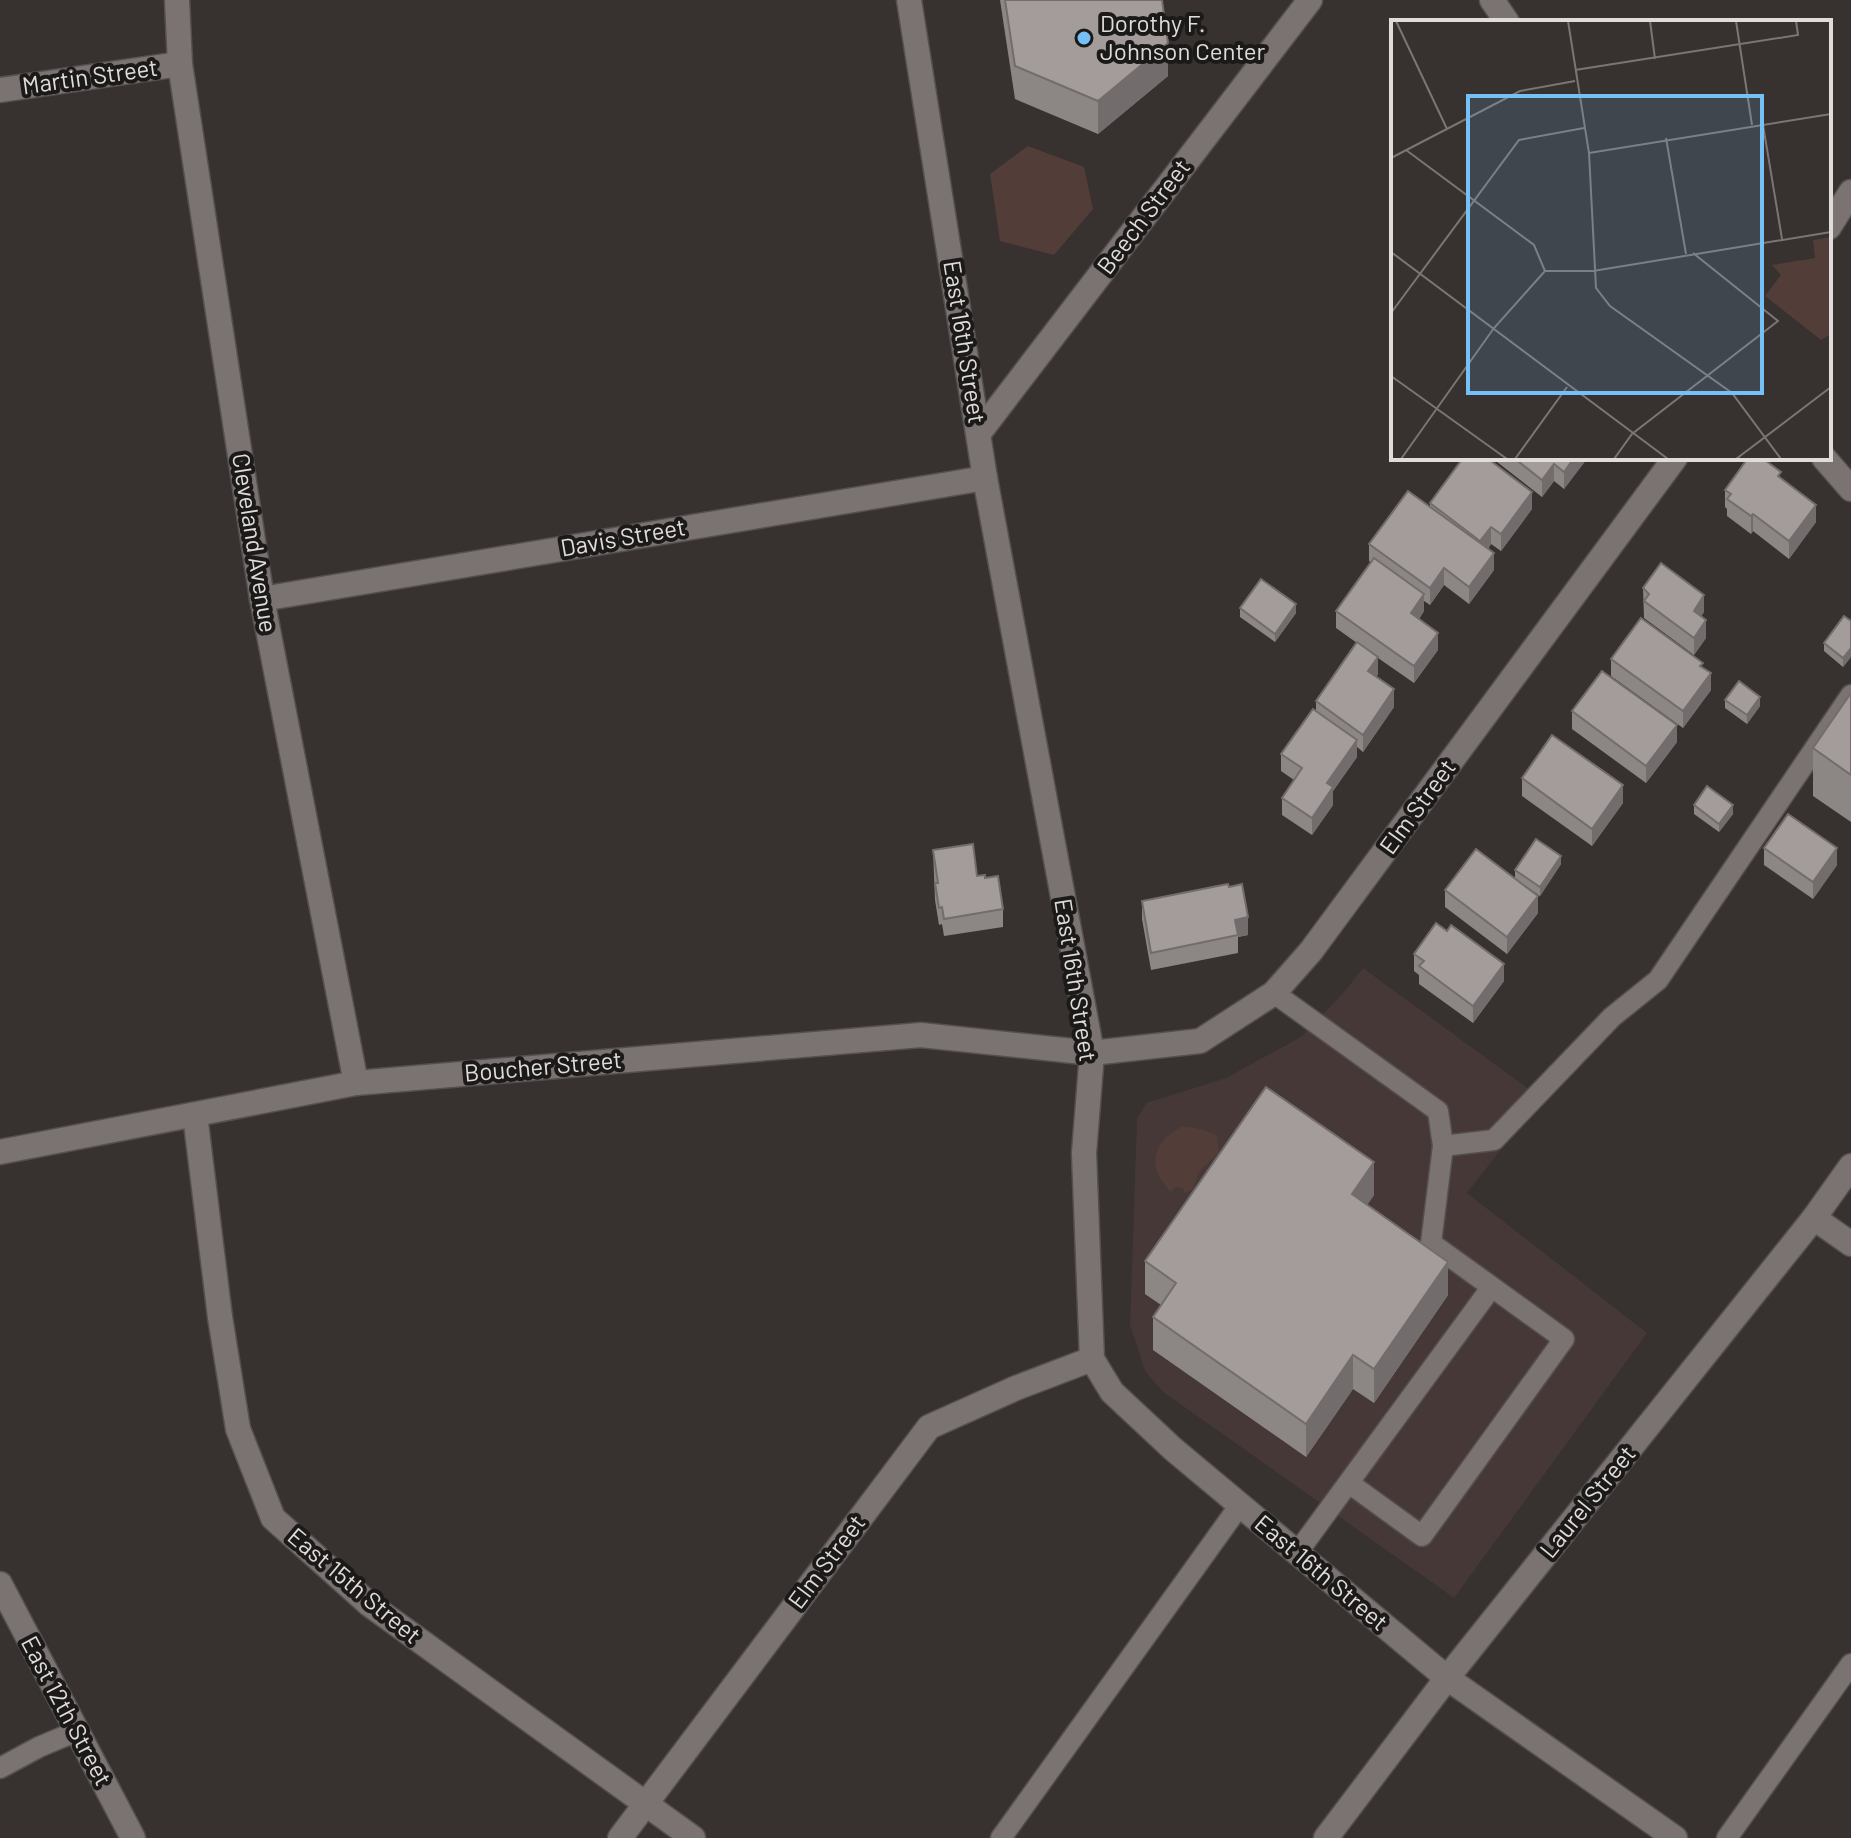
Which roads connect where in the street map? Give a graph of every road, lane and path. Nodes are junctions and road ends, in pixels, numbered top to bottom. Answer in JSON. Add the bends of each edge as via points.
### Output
{"nodes":[{"id":1,"x":177,"y":0,"type":"edge"},
{"id":2,"x":909,"y":0,"type":"edge"},
{"id":3,"x":1310,"y":0,"type":"edge"},
{"id":4,"x":1492,"y":0,"type":"edge"},
{"id":5,"x":1506,"y":20,"type":"edge"},
{"id":6,"x":180,"y":64,"type":"junction"},
{"id":7,"x":0,"y":90,"type":"edge"},
{"id":8,"x":1851,"y":192,"type":"edge"},
{"id":9,"x":1831,"y":224,"type":"edge"},
{"id":10,"x":979,"y":433,"type":"junction"},
{"id":11,"x":1674,"y":460,"type":"edge"},
{"id":12,"x":1826,"y":460,"type":"edge"},
{"id":13,"x":985,"y":478,"type":"junction"},
{"id":14,"x":1851,"y":489,"type":"edge"},
{"id":15,"x":262,"y":599,"type":"junction"},
{"id":16,"x":1851,"y":695,"type":"edge"},
{"id":17,"x":1274,"y":993,"type":"junction"},
{"id":18,"x":1092,"y":1053,"type":"junction"},
{"id":19,"x":356,"y":1083,"type":"junction"},
{"id":20,"x":195,"y":1115,"type":"junction"},
{"id":21,"x":1443,"y":1146,"type":"junction"},
{"id":22,"x":0,"y":1152,"type":"edge"},
{"id":23,"x":1851,"y":1166,"type":"edge"},
{"id":24,"x":1814,"y":1218,"type":"junction"},
{"id":25,"x":1851,"y":1244,"type":"edge"},
{"id":26,"x":1491,"y":1288,"type":"junction"},
{"id":27,"x":1092,"y":1359,"type":"junction"},
{"id":28,"x":1349,"y":1483,"type":"junction"},
{"id":29,"x":1240,"y":1505,"type":"junction"},
{"id":30,"x":1297,"y":1553,"type":"junction"},
{"id":31,"x":0,"y":1584,"type":"edge"},
{"id":32,"x":1851,"y":1664,"type":"edge"},
{"id":33,"x":1447,"y":1678,"type":"junction"},
{"id":34,"x":77,"y":1731,"type":"junction"},
{"id":35,"x":0,"y":1768,"type":"edge"},
{"id":36,"x":646,"y":1803,"type":"junction"},
{"id":37,"x":133,"y":1838,"type":"edge"},
{"id":38,"x":620,"y":1838,"type":"edge"},
{"id":39,"x":693,"y":1838,"type":"edge"},
{"id":40,"x":1001,"y":1838,"type":"edge"},
{"id":41,"x":1326,"y":1838,"type":"edge"},
{"id":42,"x":1675,"y":1838,"type":"edge"},
{"id":43,"x":1727,"y":1838,"type":"edge"}],
"edges":[{"from":1,"to":6,"type":"street","name":"Cleveland Avenue"},
{"from":2,"to":10,"type":"street","name":"East 16th Street"},
{"from":3,"to":10,"type":"street","name":"Beech Street"},
{"from":4,"to":5,"type":"street"},
{"from":6,"to":7,"type":"street","name":"Martin Street"},
{"from":6,"to":15,"type":"street","name":"Cleveland Avenue"},
{"from":8,"to":9,"type":"street"},
{"from":10,"to":13,"type":"street","name":"East 16th Street"},
{"from":11,"to":17,"type":"street","name":"Elm Street","via":[[1311,951]]},
{"from":12,"to":14,"type":"street"},
{"from":13,"to":15,"type":"street","name":"Davis Street"},
{"from":13,"to":18,"type":"street","name":"East 16th Street"},
{"from":15,"to":19,"type":"street","name":"Cleveland Avenue"},
{"from":16,"to":21,"type":"lane","via":[[1658,980],[1612,1017],[1494,1140]]},
{"from":17,"to":18,"type":"street","name":"Elm Street","via":[[1200,1041]]},
{"from":17,"to":21,"type":"lane","via":[[1438,1111]]},
{"from":18,"to":19,"type":"street","name":"Boucher Street","via":[[921,1035]]},
{"from":18,"to":27,"type":"street","name":"East 16th Street","via":[[1084,1153]]},
{"from":19,"to":20,"type":"street","name":"Boucher Street"},
{"from":20,"to":22,"type":"street","name":"Boucher Street"},
{"from":20,"to":36,"type":"street","name":"East 15th Street","via":[[238,1429],[273,1518],[369,1604]]},
{"from":21,"to":26,"type":"lane","via":[[1431,1243]]},
{"from":23,"to":24,"type":"street","name":"Laurel Street"},
{"from":24,"to":25,"type":"street"},
{"from":24,"to":33,"type":"street","name":"Laurel Street"},
{"from":26,"to":28,"type":"lane"},
{"from":26,"to":28,"type":"lane","via":[[1564,1339],[1422,1536]]},
{"from":27,"to":29,"type":"street","name":"East 16th Street","via":[[1112,1392]]},
{"from":27,"to":36,"type":"street","name":"Elm Street","via":[[929,1427]]},
{"from":28,"to":30,"type":"lane"},
{"from":29,"to":30,"type":"street","name":"East 16th Street"},
{"from":29,"to":40,"type":"lane"},
{"from":30,"to":33,"type":"street","name":"East 16th Street"},
{"from":31,"to":34,"type":"street","name":"East 12th Street"},
{"from":32,"to":43,"type":"lane"},
{"from":33,"to":41,"type":"street","name":"Laurel Street"},
{"from":33,"to":42,"type":"street","name":"East 16th Street"},
{"from":34,"to":35,"type":"lane"},
{"from":34,"to":37,"type":"street","name":"East 12th Street"},
{"from":36,"to":38,"type":"street","name":"Elm Street"},
{"from":36,"to":39,"type":"street","name":"East 15th Street"}]}
